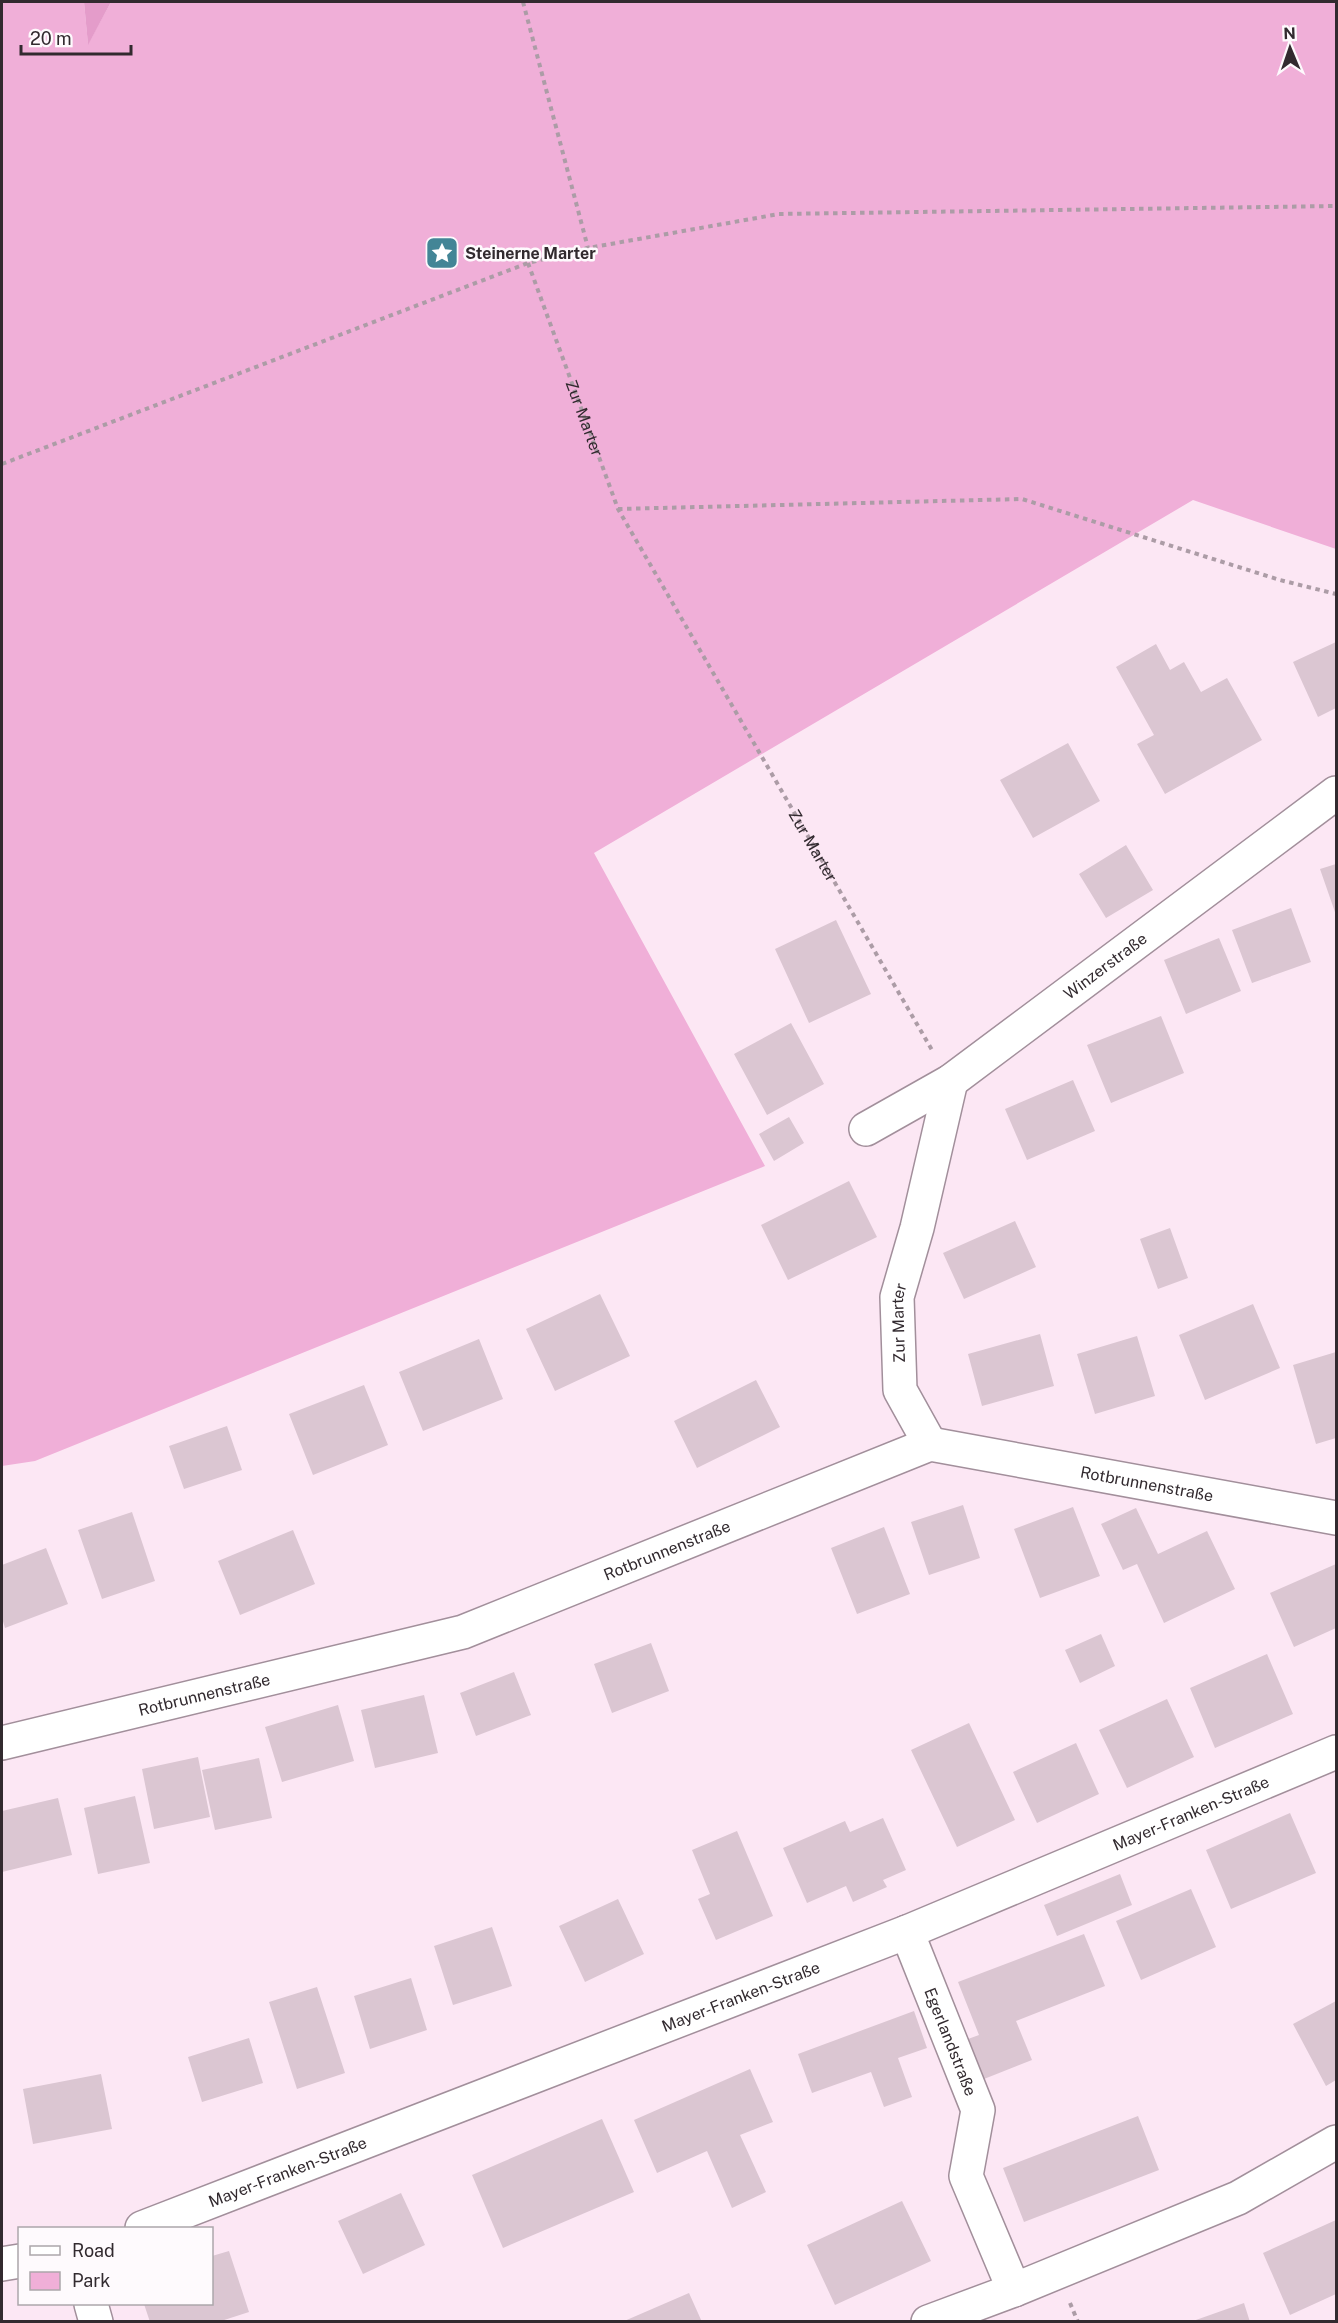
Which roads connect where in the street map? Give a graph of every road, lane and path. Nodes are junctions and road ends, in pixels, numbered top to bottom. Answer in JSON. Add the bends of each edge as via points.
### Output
{"nodes":[{"id":1,"x":523,"y":2,"type":"edge"},
{"id":2,"x":1336,"y":206,"type":"edge"},
{"id":3,"x":588,"y":248,"type":"junction"},
{"id":4,"x":528,"y":263,"type":"junction"},
{"id":5,"x":2,"y":464,"type":"edge"},
{"id":6,"x":618,"y":509,"type":"junction"},
{"id":7,"x":1336,"y":594,"type":"edge"},
{"id":8,"x":1336,"y":793,"type":"edge"},
{"id":9,"x":951,"y":1082,"type":"junction"},
{"id":10,"x":866,"y":1129,"type":"dead end"},
{"id":11,"x":930,"y":1444,"type":"junction"},
{"id":12,"x":1336,"y":1518,"type":"edge"},
{"id":13,"x":2,"y":1743,"type":"edge"},
{"id":14,"x":1336,"y":1752,"type":"edge"},
{"id":15,"x":907,"y":1932,"type":"junction"},
{"id":16,"x":1336,"y":2142,"type":"edge"},
{"id":17,"x":147,"y":2227,"type":"edge"},
{"id":18,"x":18,"y":2261,"type":"edge"},
{"id":19,"x":2,"y":2264,"type":"edge"},
{"id":20,"x":1014,"y":2290,"type":"junction"},
{"id":21,"x":91,"y":2305,"type":"edge"},
{"id":22,"x":96,"y":2322,"type":"edge"},
{"id":23,"x":928,"y":2322,"type":"edge"}],
"edges":[{"from":1,"to":3,"type":"path"},
{"from":2,"to":3,"type":"path","via":[[779,214]]},
{"from":3,"to":4,"type":"path"},
{"from":4,"to":5,"type":"path"},
{"from":4,"to":6,"type":"path","name":"Zur Marter"},
{"from":6,"to":7,"type":"path","via":[[1022,499]]},
{"from":6,"to":9,"type":"path","name":"Zur Marter"},
{"from":8,"to":9,"type":"street","name":"Winzerstraße"},
{"from":9,"to":10,"type":"street","name":"Winzerstraße"},
{"from":9,"to":11,"type":"street","name":"Zur Marter","via":[[897,1297],[900,1389]]},
{"from":11,"to":12,"type":"street","name":"Rotbrunnenstraße"},
{"from":11,"to":13,"type":"street","name":"Rotbrunnenstraße","via":[[463,1632]]},
{"from":14,"to":15,"type":"street","name":"Mayer-Franken-Straße"},
{"from":15,"to":17,"type":"street","name":"Mayer-Franken-Straße"},
{"from":15,"to":20,"type":"street","name":"Egerlandstraße","via":[[978,2110],[966,2176]]},
{"from":16,"to":20,"type":"street","via":[[1238,2198]]},
{"from":18,"to":19,"type":"street"},
{"from":20,"to":23,"type":"street"},
{"from":21,"to":22,"type":"street"}]}
